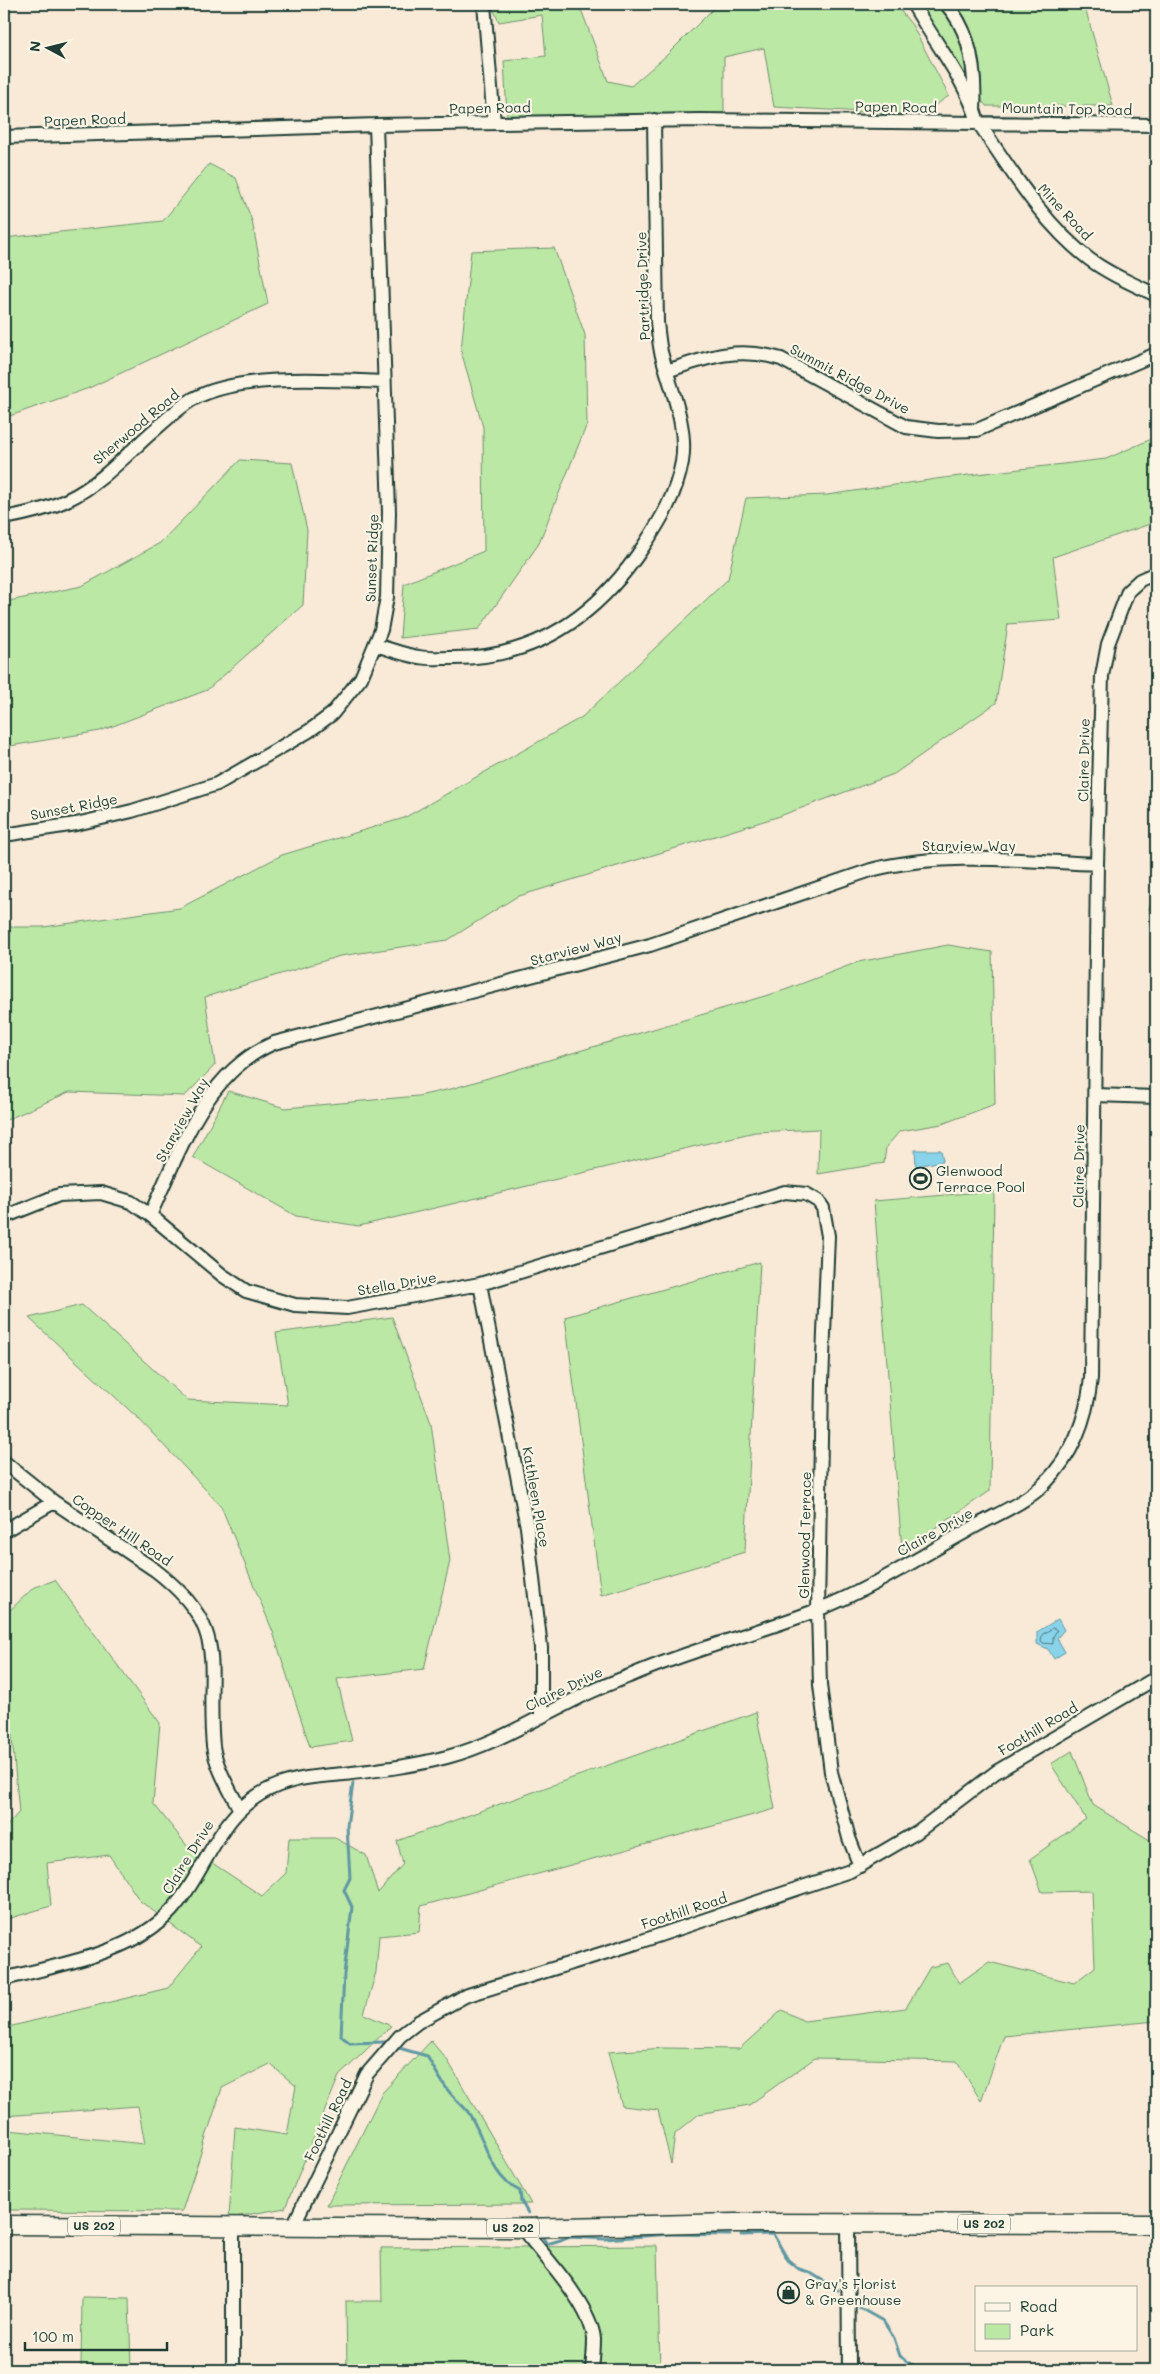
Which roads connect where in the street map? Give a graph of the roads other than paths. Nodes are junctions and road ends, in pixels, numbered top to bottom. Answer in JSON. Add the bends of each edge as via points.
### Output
{"nodes":[{"id":1,"x":484,"y":4,"type":"edge"},
{"id":2,"x":913,"y":4,"type":"edge"},
{"id":3,"x":946,"y":4,"type":"edge"},
{"id":4,"x":976,"y":116,"type":"junction"},
{"id":5,"x":654,"y":120,"type":"junction"},
{"id":6,"x":494,"y":123,"type":"junction"},
{"id":7,"x":376,"y":125,"type":"junction"},
{"id":8,"x":1156,"y":125,"type":"edge"},
{"id":9,"x":4,"y":137,"type":"edge"},
{"id":10,"x":1156,"y":295,"type":"edge"},
{"id":11,"x":1156,"y":354,"type":"edge"},
{"id":12,"x":667,"y":371,"type":"junction"},
{"id":13,"x":384,"y":382,"type":"junction"},
{"id":14,"x":4,"y":518,"type":"edge"},
{"id":15,"x":1156,"y":573,"type":"edge"},
{"id":16,"x":376,"y":645,"type":"junction"},
{"id":17,"x":4,"y":836,"type":"edge"},
{"id":18,"x":1097,"y":864,"type":"junction"},
{"id":19,"x":1095,"y":1095,"type":"junction"},
{"id":20,"x":1156,"y":1097,"type":"edge"},
{"id":21,"x":818,"y":1202,"type":"joint"},
{"id":22,"x":150,"y":1214,"type":"junction"},
{"id":23,"x":4,"y":1217,"type":"edge"},
{"id":24,"x":480,"y":1284,"type":"junction"},
{"id":25,"x":4,"y":1462,"type":"edge"},
{"id":26,"x":54,"y":1502,"type":"junction"},
{"id":27,"x":4,"y":1531,"type":"edge"},
{"id":28,"x":818,"y":1610,"type":"junction"},
{"id":29,"x":1156,"y":1678,"type":"edge"},
{"id":30,"x":541,"y":1717,"type":"junction"},
{"id":31,"x":240,"y":1810,"type":"junction"},
{"id":32,"x":860,"y":1866,"type":"junction"},
{"id":33,"x":4,"y":1979,"type":"edge"},
{"id":34,"x":848,"y":2223,"type":"junction"},
{"id":35,"x":1156,"y":2224,"type":"edge"},
{"id":36,"x":4,"y":2225,"type":"edge"},
{"id":37,"x":233,"y":2228,"type":"junction"},
{"id":38,"x":292,"y":2228,"type":"junction"},
{"id":39,"x":522,"y":2228,"type":"junction"},
{"id":40,"x":233,"y":2370,"type":"edge"},
{"id":41,"x":592,"y":2370,"type":"edge"},
{"id":42,"x":849,"y":2370,"type":"edge"}],
"edges":[{"from":1,"to":6,"type":"street"},
{"from":2,"to":4,"type":"street","name":"Mine Road"},
{"from":3,"to":4,"type":"street","via":[[968,42],[975,72]]},
{"from":4,"to":5,"type":"street","name":"Papen Road"},
{"from":4,"to":8,"type":"street","name":"Mountain Top Road"},
{"from":4,"to":10,"type":"street","name":"Mine Road","via":[[1022,186],[1064,237],[1104,269]]},
{"from":5,"to":6,"type":"street","name":"Papen Road"},
{"from":5,"to":12,"type":"street","name":"Partridge Drive","via":[[657,322],[660,350]]},
{"from":6,"to":7,"type":"street","name":"Papen Road"},
{"from":7,"to":9,"type":"street","name":"Papen Road"},
{"from":7,"to":13,"type":"street","name":"Sunset Ridge"},
{"from":11,"to":12,"type":"street","name":"Summit Ridge Drive","via":[[977,430],[954,431],[906,427],[769,355],[721,354]]},
{"from":12,"to":16,"type":"street","name":"Partridge Drive","via":[[683,431],[682,461],[674,493],[665,514],[633,563],[585,612],[547,638],[487,657],[421,658]]},
{"from":13,"to":14,"type":"street","name":"Sherwood Road","via":[[322,380],[221,387],[181,407],[90,486],[71,498]]},
{"from":13,"to":16,"type":"street","name":"Sunset Ridge","via":[[389,512],[387,597]]},
{"from":15,"to":18,"type":"street","name":"Claire Drive","via":[[1140,580],[1128,591],[1108,644],[1102,676]]},
{"from":16,"to":17,"type":"street","name":"Sunset Ridge","via":[[361,678],[332,714],[309,731],[217,784],[132,811]]},
{"from":18,"to":19,"type":"street","name":"Claire Drive"},
{"from":18,"to":22,"type":"street","name":"Starview Way","via":[[953,860],[898,863],[650,945],[274,1043],[254,1051],[219,1082],[186,1139]]},
{"from":19,"to":20,"type":"street"},
{"from":19,"to":28,"type":"street","name":"Claire Drive","via":[[1091,1378],[1088,1401],[1068,1453],[1034,1493],[868,1586]]},
{"from":21,"to":24,"type":"street","name":"Stella Drive","via":[[806,1194],[786,1192]]},
{"from":21,"to":28,"type":"street","name":"Glenwood Terrace","via":[[823,1208],[828,1236]]},
{"from":22,"to":23,"type":"street","name":"Stella Drive","via":[[131,1202],[94,1192],[58,1195]]},
{"from":22,"to":24,"type":"street","name":"Stella Drive","via":[[222,1275],[246,1291],[295,1305],[347,1308]]},
{"from":24,"to":30,"type":"street","name":"Kathleen Place","via":[[527,1527],[541,1648]]},
{"from":25,"to":26,"type":"street","name":"Copper Hill Road"},
{"from":26,"to":27,"type":"street"},
{"from":26,"to":31,"type":"street","name":"Copper Hill Road","via":[[170,1581],[203,1623],[212,1653],[213,1747]]},
{"from":28,"to":30,"type":"street","name":"Claire Drive","via":[[675,1656],[580,1696]]},
{"from":28,"to":32,"type":"street","name":"Glenwood Terrace","via":[[826,1750],[849,1838]]},
{"from":29,"to":32,"type":"street","name":"Foothill Road","via":[[996,1772],[917,1832]]},
{"from":30,"to":31,"type":"street","name":"Claire Drive","via":[[451,1756],[280,1784]]},
{"from":31,"to":33,"type":"street","name":"Claire Drive","via":[[224,1827],[184,1894],[170,1912],[147,1932],[115,1947]]},
{"from":32,"to":38,"type":"street","name":"Foothill Road","via":[[790,1893],[465,1996],[418,2022],[400,2036],[367,2074]]},
{"from":34,"to":35,"type":"highway","number":"US 202"},
{"from":34,"to":39,"type":"highway","number":"US 202"},
{"from":34,"to":42,"type":"street"},
{"from":36,"to":37,"type":"highway","number":"US 202"},
{"from":37,"to":38,"type":"highway","number":"US 202"},
{"from":37,"to":40,"type":"street"},
{"from":38,"to":39,"type":"highway","number":"US 202"},
{"from":39,"to":41,"type":"street","via":[[574,2294],[591,2328],[594,2339]]}]}
